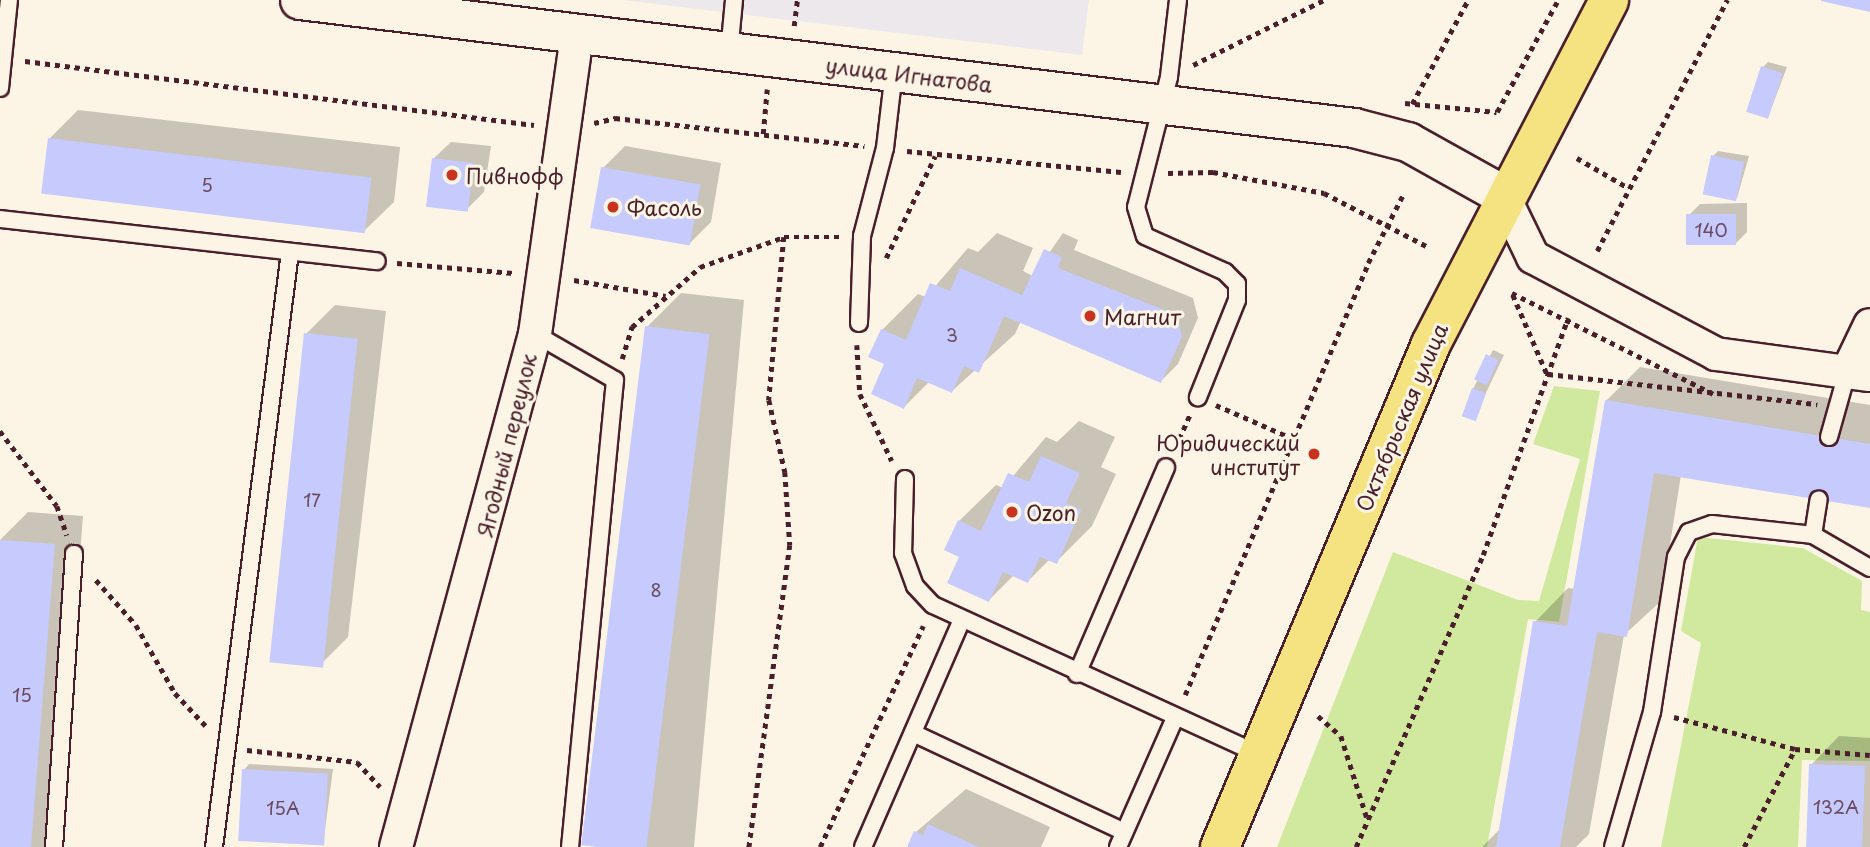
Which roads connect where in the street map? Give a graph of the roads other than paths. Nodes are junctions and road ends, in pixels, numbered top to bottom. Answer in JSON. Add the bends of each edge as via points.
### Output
{"nodes":[{"id":1,"x":9,"y":0,"type":"edge"},
{"id":2,"x":300,"y":0,"type":"edge"},
{"id":3,"x":734,"y":0,"type":"edge"},
{"id":4,"x":1178,"y":0,"type":"edge"},
{"id":5,"x":1609,"y":0,"type":"edge"},
{"id":6,"x":578,"y":34,"type":"junction"},
{"id":7,"x":729,"y":53,"type":"junction"},
{"id":8,"x":894,"y":71,"type":"junction"},
{"id":9,"x":0,"y":88,"type":"edge"},
{"id":10,"x":1165,"y":91,"type":"junction"},
{"id":11,"x":1503,"y":195,"type":"junction"},
{"id":12,"x":0,"y":219,"type":"edge"},
{"id":13,"x":290,"y":252,"type":"junction"},
{"id":14,"x":377,"y":261,"type":"road end"},
{"id":15,"x":859,"y":323,"type":"dead end"},
{"id":16,"x":1870,"y":324,"type":"edge"},
{"id":17,"x":535,"y":334,"type":"junction"},
{"id":18,"x":1859,"y":374,"type":"edge"},
{"id":19,"x":1198,"y":397,"type":"road end"},
{"id":20,"x":1829,"y":437,"type":"dead end"},
{"id":21,"x":1166,"y":467,"type":"road end"},
{"id":22,"x":905,"y":479,"type":"dead end"},
{"id":23,"x":1819,"y":499,"type":"dead end"},
{"id":24,"x":1812,"y":535,"type":"junction"},
{"id":25,"x":74,"y":554,"type":"road end"},
{"id":26,"x":1870,"y":568,"type":"edge"},
{"id":27,"x":961,"y":622,"type":"junction"},
{"id":28,"x":1077,"y":674,"type":"junction"},
{"id":29,"x":1175,"y":718,"type":"junction"},
{"id":30,"x":913,"y":733,"type":"junction"},
{"id":31,"x":1259,"y":754,"type":"junction"},
{"id":32,"x":1124,"y":832,"type":"junction"},
{"id":33,"x":54,"y":847,"type":"edge"},
{"id":34,"x":214,"y":847,"type":"edge"},
{"id":35,"x":396,"y":847,"type":"edge"},
{"id":36,"x":570,"y":847,"type":"edge"},
{"id":37,"x":863,"y":847,"type":"edge"},
{"id":38,"x":1118,"y":847,"type":"edge"},
{"id":39,"x":1220,"y":847,"type":"edge"},
{"id":40,"x":1613,"y":847,"type":"edge"}],
"edges":[{"from":1,"to":9,"type":"lane"},
{"from":2,"to":6,"type":"main road","name":"улица Игнатова"},
{"from":3,"to":7,"type":"lane"},
{"from":4,"to":10,"type":"lane"},
{"from":5,"to":11,"type":"main road","name":"Октябрьская улица"},
{"from":6,"to":7,"type":"main road","name":"улица Игнатова"},
{"from":6,"to":17,"type":"street","name":"Ягодный переулок"},
{"from":7,"to":8,"type":"main road","name":"улица Игнатова"},
{"from":8,"to":10,"type":"main road","name":"улица Игнатова"},
{"from":8,"to":15,"type":"lane","via":[[885,148],[862,236]]},
{"from":10,"to":11,"type":"main road","name":"улица Игнатова","via":[[1383,133]]},
{"from":10,"to":19,"type":"lane","via":[[1136,207],[1145,236],[1224,272],[1237,284],[1237,300]]},
{"from":11,"to":18,"type":"street","via":[[1533,257],[1716,354]]},
{"from":11,"to":31,"type":"main road","name":"Октябрьская улица","via":[[1431,344]]},
{"from":12,"to":13,"type":"lane"},
{"from":13,"to":14,"type":"lane"},
{"from":13,"to":34,"type":"lane"},
{"from":16,"to":18,"type":"street"},
{"from":17,"to":35,"type":"street","name":"Ягодный переулок"},
{"from":17,"to":36,"type":"lane","via":[[615,380]]},
{"from":18,"to":20,"type":"lane","via":[[1836,405]]},
{"from":21,"to":28,"type":"lane"},
{"from":22,"to":27,"type":"lane","via":[[903,553],[915,586],[933,605]]},
{"from":23,"to":24,"type":"lane"},
{"from":24,"to":26,"type":"lane"},
{"from":24,"to":40,"type":"lane","via":[[1712,524],[1689,532],[1676,557],[1652,712]]},
{"from":25,"to":33,"type":"lane"},
{"from":27,"to":28,"type":"lane"},
{"from":27,"to":30,"type":"lane"},
{"from":28,"to":29,"type":"lane"},
{"from":29,"to":31,"type":"lane"},
{"from":29,"to":32,"type":"lane"},
{"from":30,"to":32,"type":"lane"},
{"from":30,"to":37,"type":"lane"},
{"from":31,"to":39,"type":"main road","name":"Октябрьская улица"},
{"from":32,"to":38,"type":"lane"}]}
